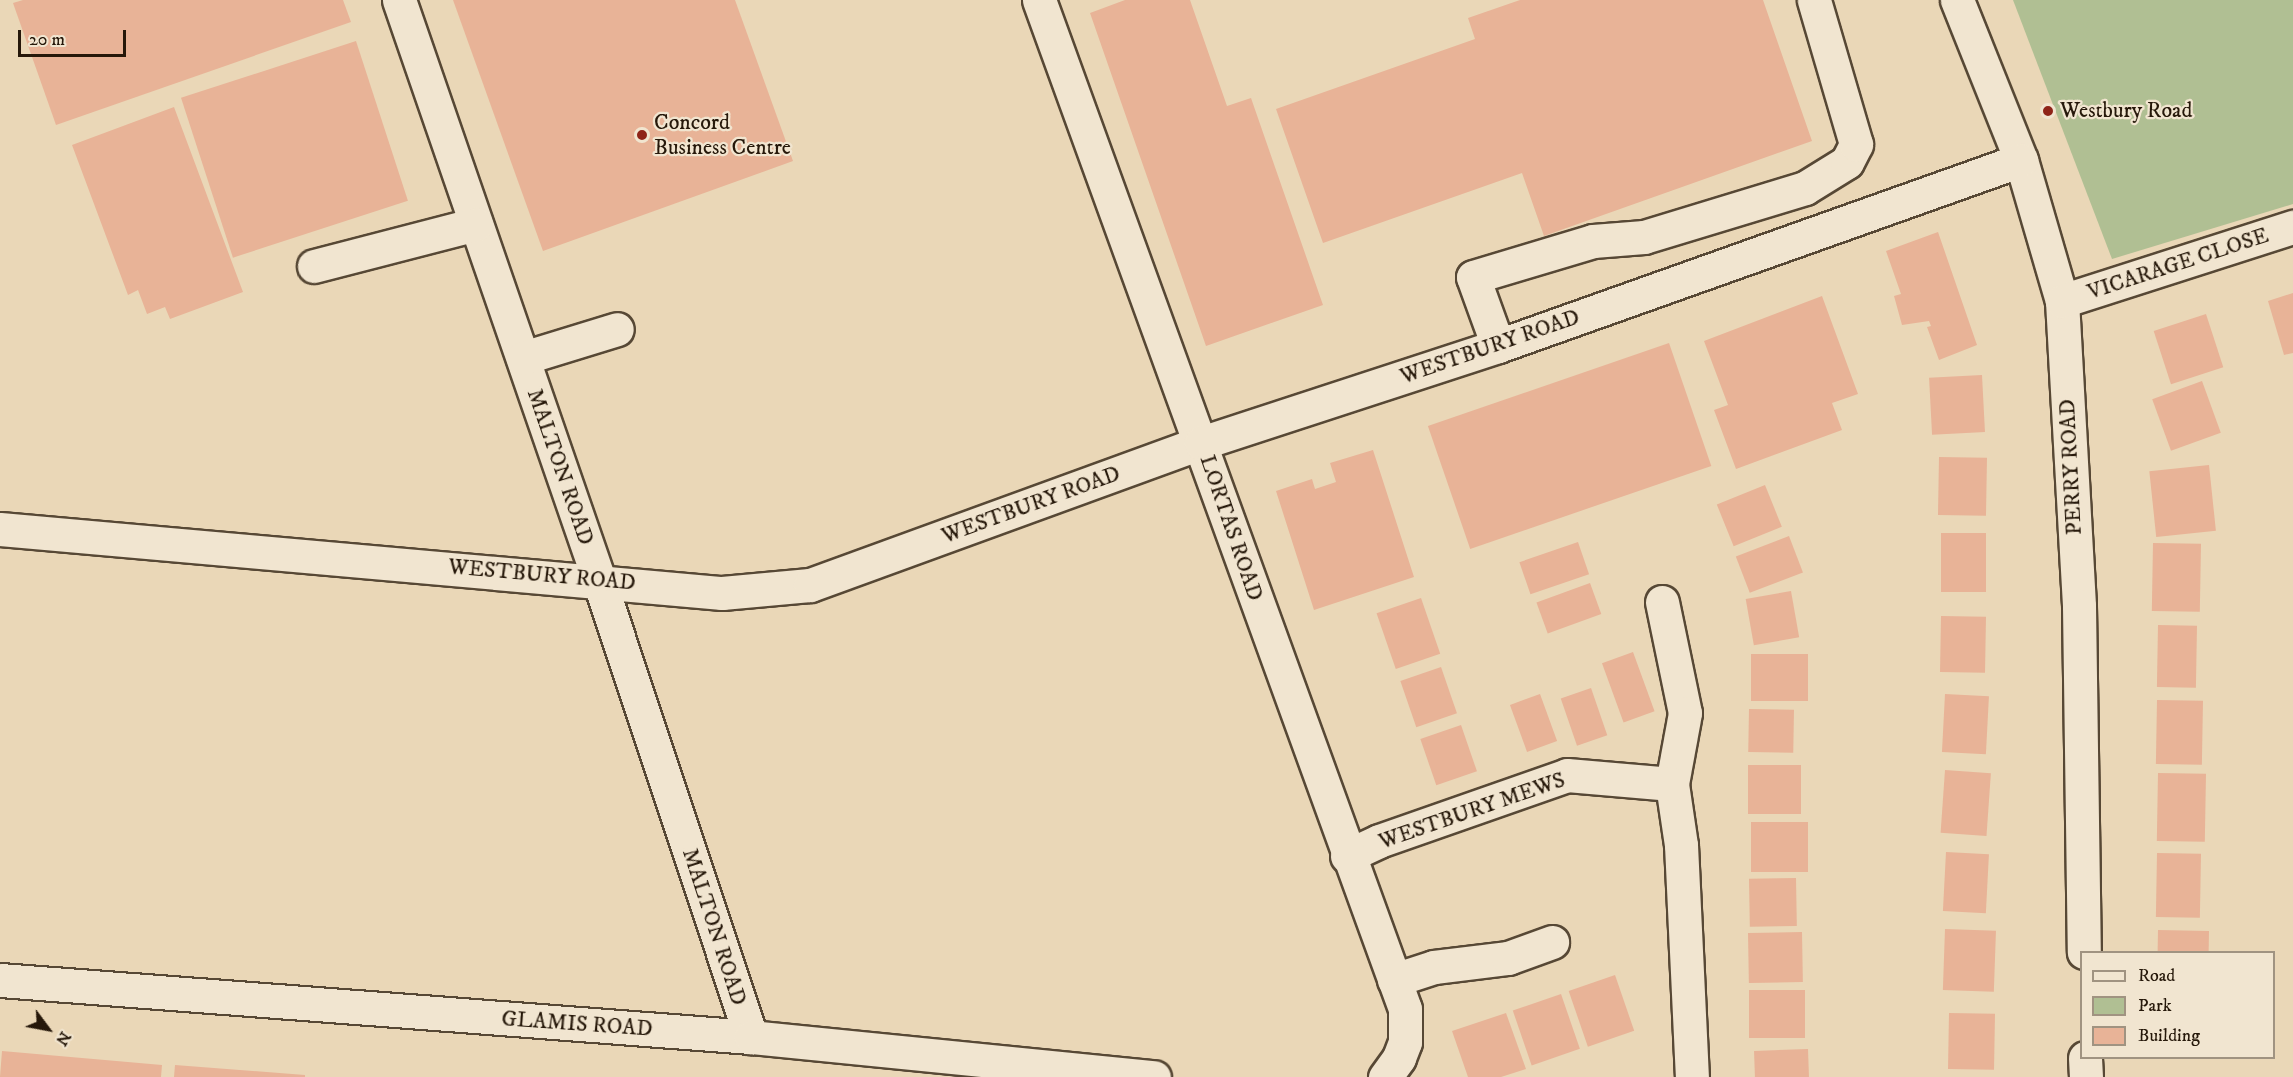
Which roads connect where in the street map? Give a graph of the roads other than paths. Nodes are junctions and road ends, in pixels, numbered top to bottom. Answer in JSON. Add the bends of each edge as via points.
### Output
{"nodes":[{"id":1,"x":399,"y":0,"type":"edge"},
{"id":2,"x":1040,"y":0,"type":"edge"},
{"id":3,"x":1814,"y":0,"type":"edge"},
{"id":4,"x":1957,"y":0,"type":"edge"},
{"id":5,"x":2021,"y":160,"type":"junction"},
{"id":6,"x":476,"y":225,"type":"junction"},
{"id":7,"x":2293,"y":227,"type":"edge"},
{"id":8,"x":315,"y":266,"type":"dead end"},
{"id":9,"x":2062,"y":302,"type":"junction"},
{"id":10,"x":617,"y":329,"type":"dead end"},
{"id":11,"x":1498,"y":346,"type":"junction"},
{"id":12,"x":523,"y":358,"type":"junction"},
{"id":13,"x":1201,"y":443,"type":"junction"},
{"id":14,"x":0,"y":529,"type":"edge"},
{"id":15,"x":599,"y":579,"type":"junction"},
{"id":16,"x":1662,"y":602,"type":"dead end"},
{"id":17,"x":1672,"y":784,"type":"junction"},
{"id":18,"x":1347,"y":856,"type":"junction"},
{"id":19,"x":1552,"y":942,"type":"dead end"},
{"id":20,"x":2084,"y":951,"type":"edge"},
{"id":21,"x":0,"y":980,"type":"edge"},
{"id":22,"x":1394,"y":980,"type":"junction"},
{"id":23,"x":751,"y":1037,"type":"junction"},
{"id":24,"x":2085,"y":1059,"type":"edge"},
{"id":25,"x":1392,"y":1067,"type":"edge"},
{"id":26,"x":1154,"y":1077,"type":"edge"},
{"id":27,"x":1692,"y":1077,"type":"edge"},
{"id":28,"x":2086,"y":1077,"type":"edge"}],
"edges":[{"from":1,"to":6,"type":"street","name":"MALTON ROAD"},
{"from":2,"to":13,"type":"street","name":"LORTAS ROAD"},
{"from":3,"to":11,"type":"street","via":[[1856,144],[1847,162],[1805,188],[1644,237],[1593,242],[1473,277]]},
{"from":4,"to":5,"type":"street","name":"PERRY ROAD"},
{"from":5,"to":9,"type":"street","name":"PERRY ROAD"},
{"from":5,"to":11,"type":"street","name":"WESTBURY ROAD"},
{"from":6,"to":8,"type":"street"},
{"from":6,"to":12,"type":"street","name":"MALTON ROAD"},
{"from":7,"to":9,"type":"street","name":"VICARAGE CLOSE"},
{"from":9,"to":20,"type":"street","name":"PERRY ROAD","via":[[2079,606]]},
{"from":10,"to":12,"type":"street"},
{"from":11,"to":13,"type":"street","name":"WESTBURY ROAD"},
{"from":12,"to":15,"type":"street","name":"MALTON ROAD"},
{"from":13,"to":15,"type":"street","name":"WESTBURY ROAD","via":[[810,585],[722,592]]},
{"from":13,"to":18,"type":"street","name":"LORTAS ROAD"},
{"from":14,"to":15,"type":"street","name":"WESTBURY ROAD"},
{"from":15,"to":23,"type":"street","name":"MALTON ROAD"},
{"from":16,"to":17,"type":"street","via":[[1685,713]]},
{"from":17,"to":18,"type":"street","name":"WESTBURY MEWS","via":[[1567,775],[1379,841]]},
{"from":17,"to":27,"type":"street","via":[[1681,845]]},
{"from":18,"to":22,"type":"street","name":"LORTAS ROAD"},
{"from":19,"to":22,"type":"street","via":[[1509,957],[1434,967]]},
{"from":21,"to":23,"type":"street","name":"GLAMIS ROAD"},
{"from":22,"to":25,"type":"street","name":"LORTAS ROAD","via":[[1407,1026]]},
{"from":23,"to":26,"type":"street","name":"GLAMIS ROAD"},
{"from":24,"to":28,"type":"street"}]}
